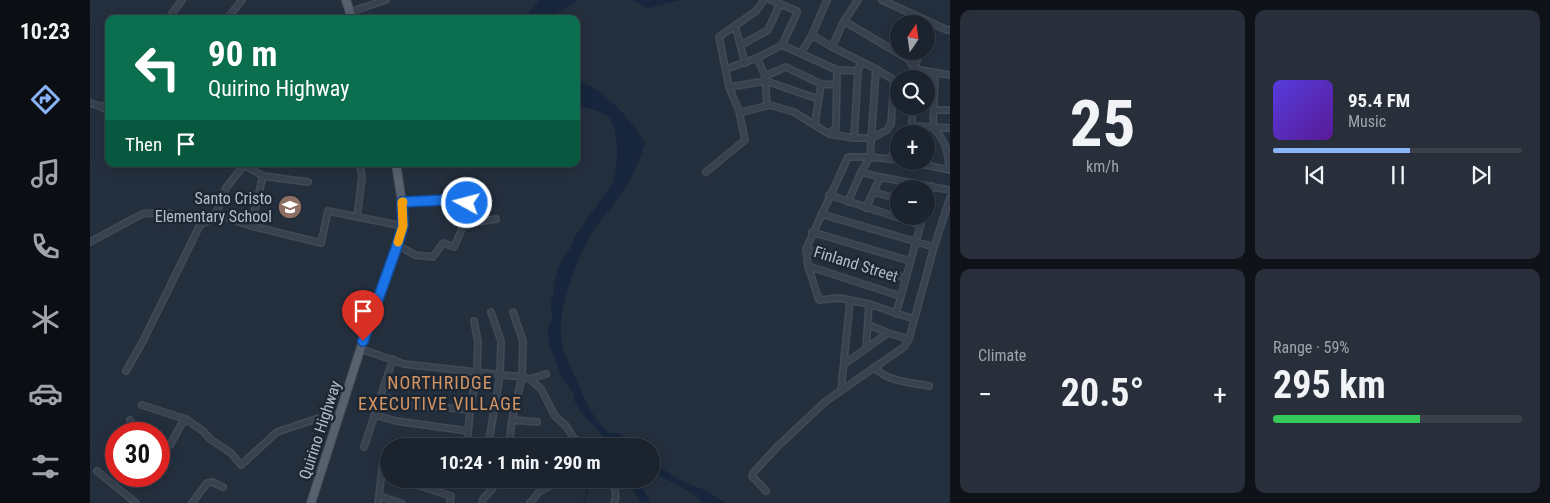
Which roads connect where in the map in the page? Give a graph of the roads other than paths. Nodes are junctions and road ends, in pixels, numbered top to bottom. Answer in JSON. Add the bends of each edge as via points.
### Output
{"nodes":[{"id":1,"x":182,"y":0,"type":"edge"},
{"id":2,"x":242,"y":0,"type":"edge"},
{"id":3,"x":346,"y":0,"type":"edge"},
{"id":4,"x":386,"y":0,"type":"edge"},
{"id":5,"x":764,"y":0,"type":"edge"},
{"id":6,"x":771,"y":0,"type":"edge"},
{"id":7,"x":827,"y":0,"type":"edge"},
{"id":8,"x":858,"y":0,"type":"edge"},
{"id":9,"x":882,"y":0,"type":"edge"},
{"id":10,"x":780,"y":4,"type":"junction"},
{"id":11,"x":171,"y":15,"type":"edge"},
{"id":12,"x":230,"y":15,"type":"edge"},
{"id":13,"x":351,"y":15,"type":"edge"},
{"id":14,"x":353,"y":15,"type":"edge"},
{"id":15,"x":909,"y":15,"type":"edge"},
{"id":16,"x":844,"y":21,"type":"junction"},
{"id":17,"x":735,"y":25,"type":"junction"},
{"id":18,"x":935,"y":26,"type":"edge"},
{"id":19,"x":950,"y":30,"type":"edge"},
{"id":20,"x":812,"y":35,"type":"junction"},
{"id":21,"x":741,"y":45,"type":"junction"},
{"id":22,"x":782,"y":45,"type":"junction"},
{"id":23,"x":832,"y":47,"type":"junction"},
{"id":24,"x":801,"y":53,"type":"junction"},
{"id":25,"x":757,"y":58,"type":"junction"},
{"id":26,"x":917,"y":60,"type":"edge"},
{"id":27,"x":861,"y":61,"type":"junction"},
{"id":28,"x":745,"y":63,"type":"junction"},
{"id":29,"x":726,"y":69,"type":"junction"},
{"id":30,"x":876,"y":69,"type":"junction"},
{"id":31,"x":915,"y":69,"type":"junction"},
{"id":32,"x":837,"y":70,"type":"junction"},
{"id":33,"x":920,"y":70,"type":"edge"},
{"id":34,"x":858,"y":71,"type":"junction"},
{"id":35,"x":935,"y":73,"type":"edge"},
{"id":36,"x":950,"y":75,"type":"edge"},
{"id":37,"x":766,"y":78,"type":"junction"},
{"id":38,"x":821,"y":84,"type":"junction"},
{"id":39,"x":837,"y":85,"type":"junction"},
{"id":40,"x":729,"y":87,"type":"junction"},
{"id":41,"x":818,"y":98,"type":"junction"},
{"id":42,"x":90,"y":103,"type":"edge"},
{"id":43,"x":766,"y":106,"type":"junction"},
{"id":44,"x":105,"y":109,"type":"edge"},
{"id":45,"x":935,"y":110,"type":"edge"},
{"id":46,"x":950,"y":110,"type":"edge"},
{"id":47,"x":739,"y":111,"type":"junction"},
{"id":48,"x":815,"y":123,"type":"junction"},
{"id":49,"x":935,"y":128,"type":"edge"},
{"id":50,"x":950,"y":128,"type":"edge"},
{"id":51,"x":935,"y":130,"type":"edge"},
{"id":52,"x":830,"y":134,"type":"junction"},
{"id":53,"x":854,"y":138,"type":"junction"},
{"id":54,"x":872,"y":138,"type":"junction"},
{"id":55,"x":948,"y":147,"type":"edge"},
{"id":56,"x":870,"y":157,"type":"junction"},
{"id":57,"x":890,"y":158,"type":"edge"},
{"id":58,"x":242,"y":167,"type":"edge"},
{"id":59,"x":247,"y":167,"type":"edge"},
{"id":60,"x":360,"y":167,"type":"edge"},
{"id":61,"x":396,"y":167,"type":"edge"},
{"id":62,"x":935,"y":167,"type":"edge"},
{"id":63,"x":950,"y":170,"type":"edge"},
{"id":64,"x":706,"y":172,"type":"dead end"},
{"id":65,"x":861,"y":172,"type":"junction"},
{"id":66,"x":263,"y":176,"type":"junction"},
{"id":67,"x":880,"y":178,"type":"junction"},
{"id":68,"x":893,"y":180,"type":"edge"},
{"id":69,"x":308,"y":182,"type":"dead end"},
{"id":70,"x":935,"y":187,"type":"edge"},
{"id":71,"x":950,"y":190,"type":"edge"},
{"id":72,"x":873,"y":192,"type":"junction"},
{"id":73,"x":829,"y":196,"type":"junction"},
{"id":74,"x":890,"y":197,"type":"edge"},
{"id":75,"x":950,"y":198,"type":"edge"},
{"id":76,"x":402,"y":202,"type":"junction"},
{"id":77,"x":848,"y":202,"type":"junction"},
{"id":78,"x":866,"y":208,"type":"junction"},
{"id":79,"x":821,"y":214,"type":"junction"},
{"id":80,"x":890,"y":215,"type":"edge"},
{"id":81,"x":357,"y":217,"type":"junction"},
{"id":82,"x":214,"y":218,"type":"junction"},
{"id":83,"x":496,"y":219,"type":"dead end"},
{"id":84,"x":464,"y":221,"type":"junction"},
{"id":85,"x":203,"y":223,"type":"junction"},
{"id":86,"x":921,"y":225,"type":"edge"},
{"id":87,"x":251,"y":226,"type":"junction"},
{"id":88,"x":403,"y":226,"type":"junction"},
{"id":89,"x":812,"y":232,"type":"junction"},
{"id":90,"x":90,"y":242,"type":"edge"},
{"id":91,"x":916,"y":242,"type":"junction"},
{"id":92,"x":397,"y":246,"type":"junction"},
{"id":93,"x":934,"y":247,"type":"junction"},
{"id":94,"x":806,"y":249,"type":"junction"},
{"id":95,"x":910,"y":261,"type":"junction"},
{"id":96,"x":808,"y":266,"type":"junction"},
{"id":97,"x":905,"y":278,"type":"junction"},
{"id":98,"x":900,"y":296,"type":"junction"},
{"id":99,"x":850,"y":301,"type":"junction"},
{"id":100,"x":870,"y":304,"type":"junction"},
{"id":101,"x":491,"y":312,"type":"dead end"},
{"id":102,"x":513,"y":312,"type":"dead end"},
{"id":103,"x":896,"y":314,"type":"junction"},
{"id":104,"x":914,"y":319,"type":"junction"},
{"id":105,"x":474,"y":321,"type":"dead end"},
{"id":106,"x":869,"y":324,"type":"junction"},
{"id":107,"x":888,"y":333,"type":"junction"},
{"id":108,"x":909,"y":339,"type":"junction"},
{"id":109,"x":361,"y":349,"type":"junction"},
{"id":110,"x":866,"y":349,"type":"junction"},
{"id":111,"x":393,"y":359,"type":"junction"},
{"id":112,"x":844,"y":364,"type":"junction"},
{"id":113,"x":875,"y":368,"type":"junction"},
{"id":114,"x":126,"y":371,"type":"dead end"},
{"id":115,"x":477,"y":372,"type":"junction"},
{"id":116,"x":546,"y":374,"type":"dead end"},
{"id":117,"x":500,"y":375,"type":"junction"},
{"id":118,"x":522,"y":376,"type":"junction"},
{"id":119,"x":530,"y":379,"type":"junction"},
{"id":120,"x":929,"y":386,"type":"dead end"},
{"id":121,"x":841,"y":390,"type":"junction"},
{"id":122,"x":382,"y":396,"type":"junction"},
{"id":123,"x":142,"y":405,"type":"dead end"},
{"id":124,"x":470,"y":410,"type":"junction"},
{"id":125,"x":375,"y":415,"type":"junction"},
{"id":126,"x":185,"y":419,"type":"junction"},
{"id":127,"x":512,"y":420,"type":"junction"},
{"id":128,"x":537,"y":422,"type":"dead end"},
{"id":129,"x":337,"y":423,"type":"junction"},
{"id":130,"x":468,"y":430,"type":"junction"},
{"id":131,"x":468,"y":438,"type":"edge"},
{"id":132,"x":489,"y":438,"type":"edge"},
{"id":133,"x":510,"y":438,"type":"edge"},
{"id":134,"x":575,"y":438,"type":"edge"},
{"id":135,"x":170,"y":445,"type":"edge"},
{"id":136,"x":364,"y":447,"type":"dead end"},
{"id":137,"x":97,"y":471,"type":"dead end"},
{"id":138,"x":223,"y":486,"type":"dead end"},
{"id":139,"x":380,"y":488,"type":"edge"},
{"id":140,"x":427,"y":488,"type":"edge"},
{"id":141,"x":493,"y":488,"type":"edge"},
{"id":142,"x":546,"y":488,"type":"edge"},
{"id":143,"x":614,"y":488,"type":"edge"},
{"id":144,"x":766,"y":491,"type":"dead end"},
{"id":145,"x":379,"y":496,"type":"junction"},
{"id":146,"x":136,"y":503,"type":"edge"},
{"id":147,"x":192,"y":503,"type":"edge"},
{"id":148,"x":311,"y":503,"type":"edge"},
{"id":149,"x":378,"y":503,"type":"edge"},
{"id":150,"x":401,"y":503,"type":"edge"},
{"id":151,"x":450,"y":503,"type":"edge"},
{"id":152,"x":482,"y":503,"type":"edge"},
{"id":153,"x":530,"y":503,"type":"edge"},
{"id":154,"x":614,"y":503,"type":"edge"}],
"edges":[{"from":1,"to":11,"type":"street"},
{"from":2,"to":12,"type":"street"},
{"from":3,"to":13,"type":"main road"},
{"from":4,"to":14,"type":"street"},
{"from":5,"to":17,"type":"street","via":[[756,11]]},
{"from":6,"to":10,"type":"street"},
{"from":7,"to":20,"type":"street"},
{"from":8,"to":16,"type":"street"},
{"from":9,"to":15,"type":"street"},
{"from":10,"to":21,"type":"street","via":[[768,30]]},
{"from":10,"to":22,"type":"street","via":[[796,9],[797,13]]},
{"from":16,"to":23,"type":"street"},
{"from":16,"to":31,"type":"street","via":[[908,59]]},
{"from":17,"to":21,"type":"street"},
{"from":17,"to":29,"type":"street","via":[[719,37]]},
{"from":18,"to":19,"type":"street"},
{"from":20,"to":23,"type":"street"},
{"from":20,"to":24,"type":"street"},
{"from":21,"to":28,"type":"street"},
{"from":22,"to":24,"type":"street"},
{"from":22,"to":25,"type":"street"},
{"from":23,"to":27,"type":"street"},
{"from":24,"to":32,"type":"street"},
{"from":25,"to":28,"type":"street"},
{"from":25,"to":37,"type":"street"},
{"from":26,"to":31,"type":"street"},
{"from":27,"to":30,"type":"street"},
{"from":27,"to":34,"type":"street"},
{"from":28,"to":29,"type":"street"},
{"from":29,"to":40,"type":"street"},
{"from":30,"to":54,"type":"street"},
{"from":30,"to":54,"type":"street","via":[[892,77],[894,84],[890,128]]},
{"from":31,"to":33,"type":"street"},
{"from":32,"to":34,"type":"street"},
{"from":32,"to":39,"type":"street"},
{"from":34,"to":53,"type":"street"},
{"from":35,"to":36,"type":"street"},
{"from":37,"to":38,"type":"street","via":[[786,67]]},
{"from":37,"to":40,"type":"street"},
{"from":37,"to":41,"type":"street"},
{"from":37,"to":43,"type":"street"},
{"from":38,"to":39,"type":"street"},
{"from":38,"to":41,"type":"street"},
{"from":39,"to":52,"type":"street","via":[[836,128]]},
{"from":40,"to":47,"type":"street"},
{"from":41,"to":48,"type":"street"},
{"from":42,"to":44,"type":"street"},
{"from":43,"to":47,"type":"street"},
{"from":43,"to":48,"type":"street","via":[[794,112]]},
{"from":45,"to":46,"type":"street"},
{"from":47,"to":64,"type":"street","via":[[745,140]]},
{"from":48,"to":52,"type":"street"},
{"from":49,"to":50,"type":"street"},
{"from":51,"to":55,"type":"street"},
{"from":52,"to":53,"type":"street"},
{"from":53,"to":54,"type":"street"},
{"from":54,"to":56,"type":"street"},
{"from":55,"to":63,"type":"street"},
{"from":56,"to":57,"type":"street"},
{"from":56,"to":65,"type":"street"},
{"from":56,"to":73,"type":"street","via":[[848,157]]},
{"from":58,"to":82,"type":"street","via":[[226,188]]},
{"from":59,"to":66,"type":"street"},
{"from":60,"to":81,"type":"street"},
{"from":61,"to":76,"type":"main road","name":"Quirino Highway"},
{"from":62,"to":63,"type":"street"},
{"from":65,"to":67,"type":"street"},
{"from":65,"to":77,"type":"street"},
{"from":66,"to":69,"type":"street"},
{"from":66,"to":87,"type":"street"},
{"from":67,"to":68,"type":"street"},
{"from":67,"to":72,"type":"street"},
{"from":70,"to":71,"type":"street"},
{"from":72,"to":74,"type":"street"},
{"from":72,"to":78,"type":"street"},
{"from":73,"to":77,"type":"street"},
{"from":73,"to":79,"type":"street"},
{"from":75,"to":93,"type":"street"},
{"from":76,"to":84,"type":"street","via":[[445,200],[467,203]]},
{"from":76,"to":88,"type":"main road","name":"Quirino Highway"},
{"from":77,"to":78,"type":"street"},
{"from":78,"to":80,"type":"street"},
{"from":79,"to":89,"type":"street"},
{"from":79,"to":91,"type":"street"},
{"from":81,"to":87,"type":"street","via":[[328,211],[321,243]]},
{"from":81,"to":88,"type":"street"},
{"from":82,"to":85,"type":"street"},
{"from":82,"to":87,"type":"street","via":[[222,216]]},
{"from":83,"to":84,"type":"street"},
{"from":84,"to":92,"type":"street","via":[[454,247],[443,243],[433,256],[414,255]]},
{"from":85,"to":90,"type":"street","via":[[166,212],[142,214]]},
{"from":85,"to":114,"type":"street"},
{"from":86,"to":91,"type":"street"},
{"from":88,"to":92,"type":"main road","name":"Quirino Highway"},
{"from":89,"to":94,"type":"street"},
{"from":89,"to":95,"type":"street"},
{"from":91,"to":93,"type":"street"},
{"from":91,"to":95,"type":"street"},
{"from":92,"to":109,"type":"main road","name":"Quirino Highway"},
{"from":93,"to":104,"type":"street"},
{"from":94,"to":96,"type":"street"},
{"from":94,"to":97,"type":"street","name":"Finland Street"},
{"from":95,"to":97,"type":"street"},
{"from":96,"to":98,"type":"street"},
{"from":96,"to":99,"type":"street","via":[[819,300],[840,298]]},
{"from":97,"to":98,"type":"street"},
{"from":98,"to":103,"type":"street"},
{"from":99,"to":100,"type":"street"},
{"from":99,"to":112,"type":"street"},
{"from":100,"to":103,"type":"street"},
{"from":100,"to":106,"type":"street"},
{"from":101,"to":117,"type":"street","via":[[501,341]]},
{"from":102,"to":118,"type":"street","via":[[522,341]]},
{"from":103,"to":104,"type":"street"},
{"from":104,"to":108,"type":"street"},
{"from":105,"to":115,"type":"street","via":[[478,342]]},
{"from":106,"to":107,"type":"street"},
{"from":106,"to":110,"type":"street"},
{"from":107,"to":108,"type":"street"},
{"from":107,"to":110,"type":"street"},
{"from":108,"to":113,"type":"street","via":[[904,347]]},
{"from":109,"to":111,"type":"street"},
{"from":109,"to":129,"type":"main road","name":"Quirino Highway"},
{"from":110,"to":112,"type":"street"},
{"from":111,"to":115,"type":"street","via":[[404,364]]},
{"from":111,"to":122,"type":"street"},
{"from":112,"to":121,"type":"street"},
{"from":113,"to":120,"type":"street","via":[[891,378]]},
{"from":113,"to":121,"type":"street"},
{"from":115,"to":117,"type":"street"},
{"from":115,"to":124,"type":"street"},
{"from":116,"to":119,"type":"street"},
{"from":117,"to":118,"type":"street"},
{"from":117,"to":132,"type":"street"},
{"from":118,"to":119,"type":"street"},
{"from":118,"to":127,"type":"street"},
{"from":119,"to":134,"type":"street","via":[[541,388],[555,416]]},
{"from":121,"to":144,"type":"street","via":[[798,427],[753,473],[752,476]]},
{"from":122,"to":124,"type":"street","via":[[406,404]]},
{"from":122,"to":125,"type":"street"},
{"from":123,"to":126,"type":"street"},
{"from":124,"to":130,"type":"street"},
{"from":125,"to":130,"type":"street","via":[[396,421]]},
{"from":125,"to":136,"type":"street"},
{"from":126,"to":129,"type":"street","via":[[231,453],[241,465],[276,432],[322,418]]},
{"from":126,"to":135,"type":"street"},
{"from":127,"to":128,"type":"street"},
{"from":127,"to":133,"type":"street"},
{"from":129,"to":148,"type":"main road","name":"Quirino Highway"},
{"from":130,"to":131,"type":"street"},
{"from":137,"to":146,"type":"street"},
{"from":138,"to":147,"type":"street","via":[[207,483]]},
{"from":139,"to":145,"type":"street"},
{"from":140,"to":151,"type":"street","via":[[452,496]]},
{"from":141,"to":152,"type":"street"},
{"from":142,"to":153,"type":"street"},
{"from":143,"to":154,"type":"street"},
{"from":145,"to":149,"type":"street"},
{"from":145,"to":150,"type":"street"}]}
